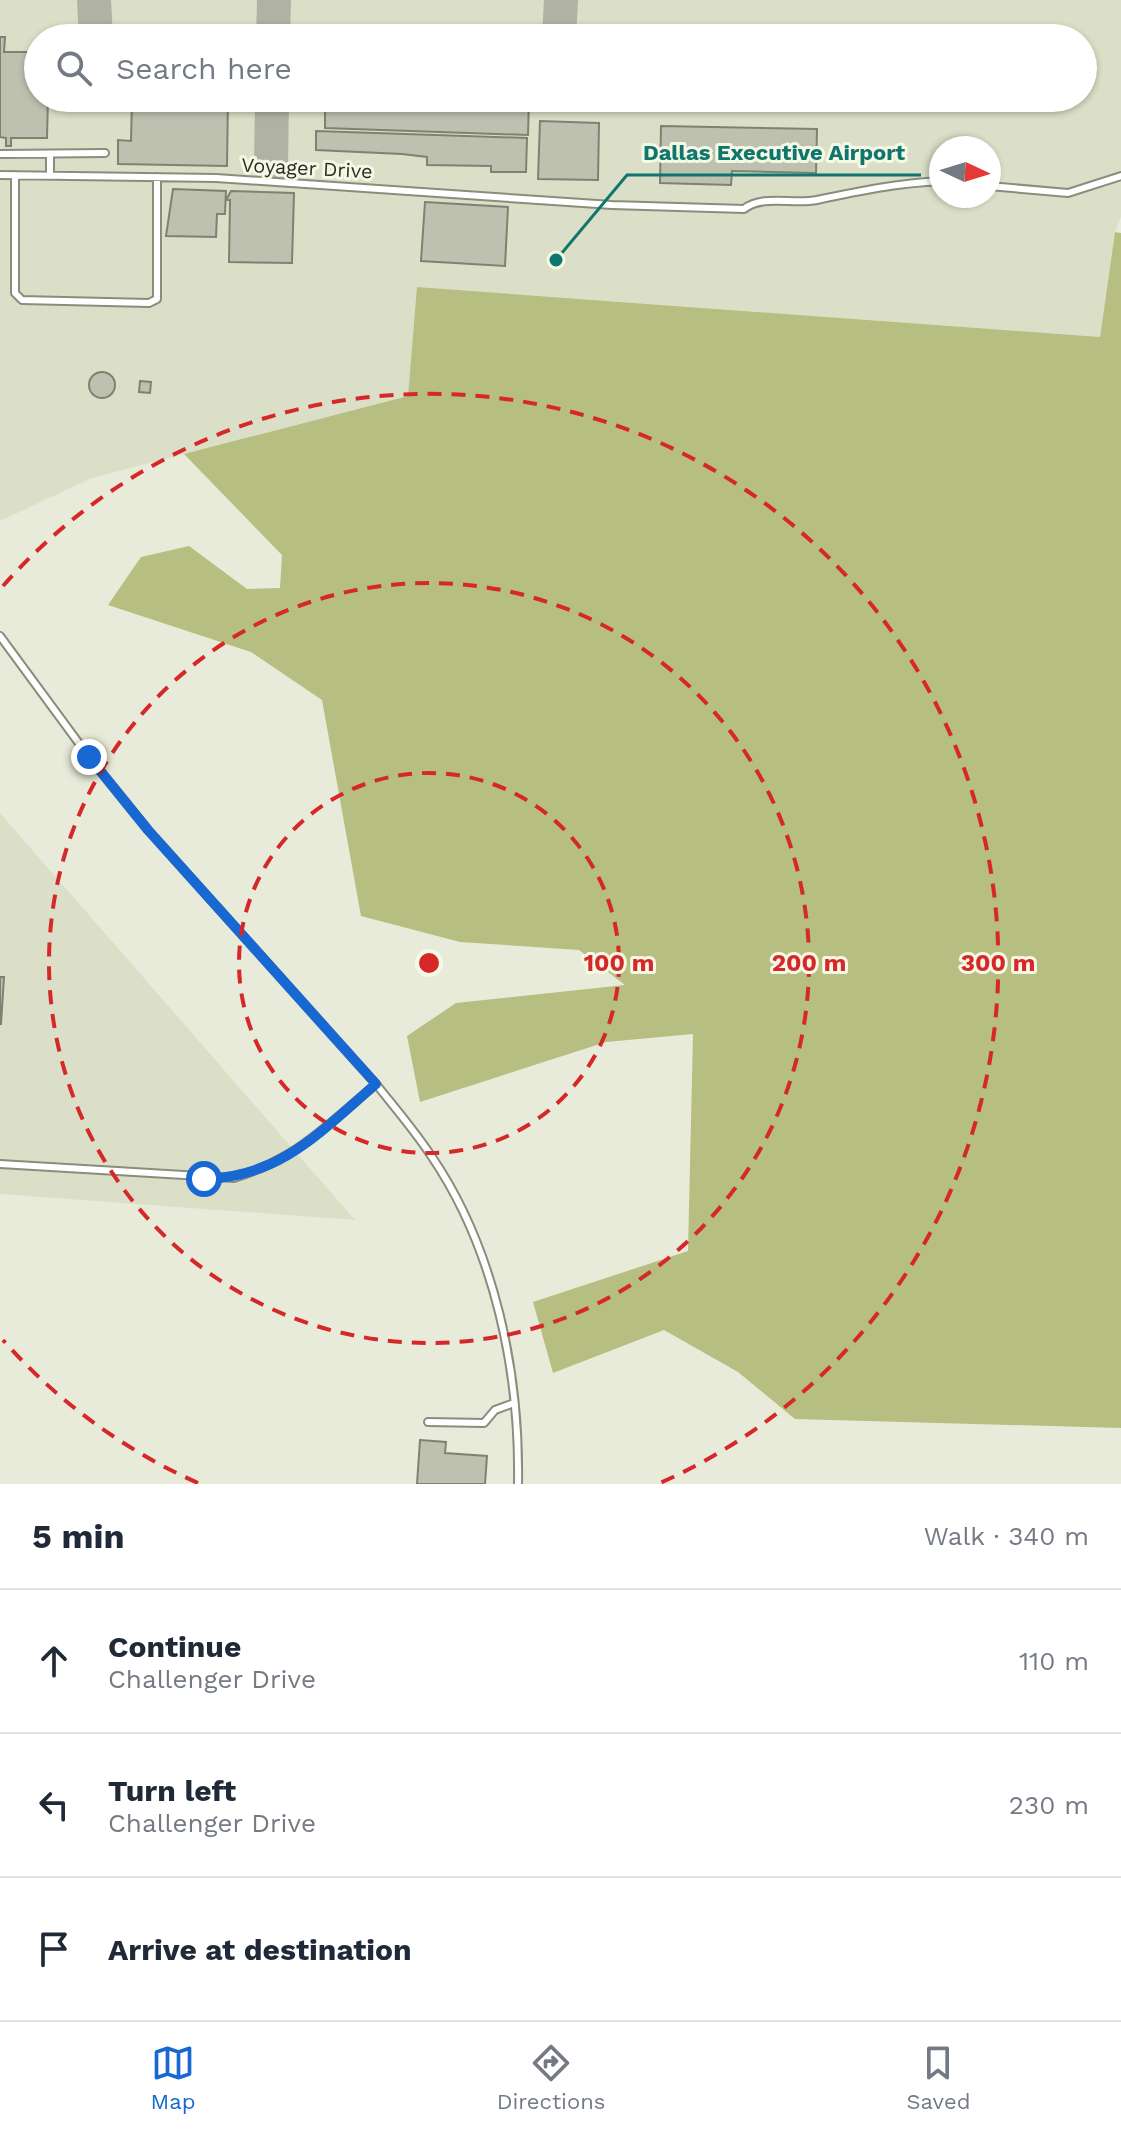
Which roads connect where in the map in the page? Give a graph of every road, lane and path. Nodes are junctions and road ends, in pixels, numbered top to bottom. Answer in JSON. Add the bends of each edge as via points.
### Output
{"nodes":[{"id":1,"x":105,"y":153,"type":"dead end"},
{"id":2,"x":0,"y":154,"type":"edge"},
{"id":3,"x":50,"y":154,"type":"junction"},
{"id":4,"x":0,"y":175,"type":"edge"},
{"id":5,"x":15,"y":175,"type":"junction"},
{"id":6,"x":50,"y":176,"type":"junction"},
{"id":7,"x":1121,"y":176,"type":"edge"},
{"id":8,"x":157,"y":177,"type":"junction"},
{"id":9,"x":929,"y":182,"type":"edge"},
{"id":10,"x":1001,"y":187,"type":"edge"},
{"id":11,"x":0,"y":636,"type":"edge"},
{"id":12,"x":376,"y":1084,"type":"junction"},
{"id":13,"x":0,"y":1164,"type":"edge"},
{"id":14,"x":514,"y":1403,"type":"junction"},
{"id":15,"x":428,"y":1422,"type":"dead end"},
{"id":16,"x":518,"y":1484,"type":"edge"}],
"edges":[{"from":1,"to":3,"type":"lane"},
{"from":2,"to":3,"type":"lane"},
{"from":3,"to":6,"type":"lane"},
{"from":4,"to":5,"type":"lane","name":"Voyager Drive"},
{"from":5,"to":6,"type":"lane","name":"Voyager Drive"},
{"from":5,"to":8,"type":"lane","via":[[15,293],[22,300],[149,303],[157,299]]},
{"from":6,"to":8,"type":"lane","name":"Voyager Drive"},
{"from":7,"to":10,"type":"lane","via":[[1068,193]]},
{"from":8,"to":9,"type":"lane","name":"Voyager Drive","via":[[744,209],[753,202],[815,201],[893,183]]},
{"from":11,"to":12,"type":"lane","via":[[148,830]]},
{"from":12,"to":13,"type":"lane","via":[[295,1153],[234,1178]]},
{"from":12,"to":14,"type":"lane","via":[[433,1158],[468,1224],[502,1326]]},
{"from":14,"to":15,"type":"lane","via":[[495,1410],[484,1423]]},
{"from":14,"to":16,"type":"lane"}]}
